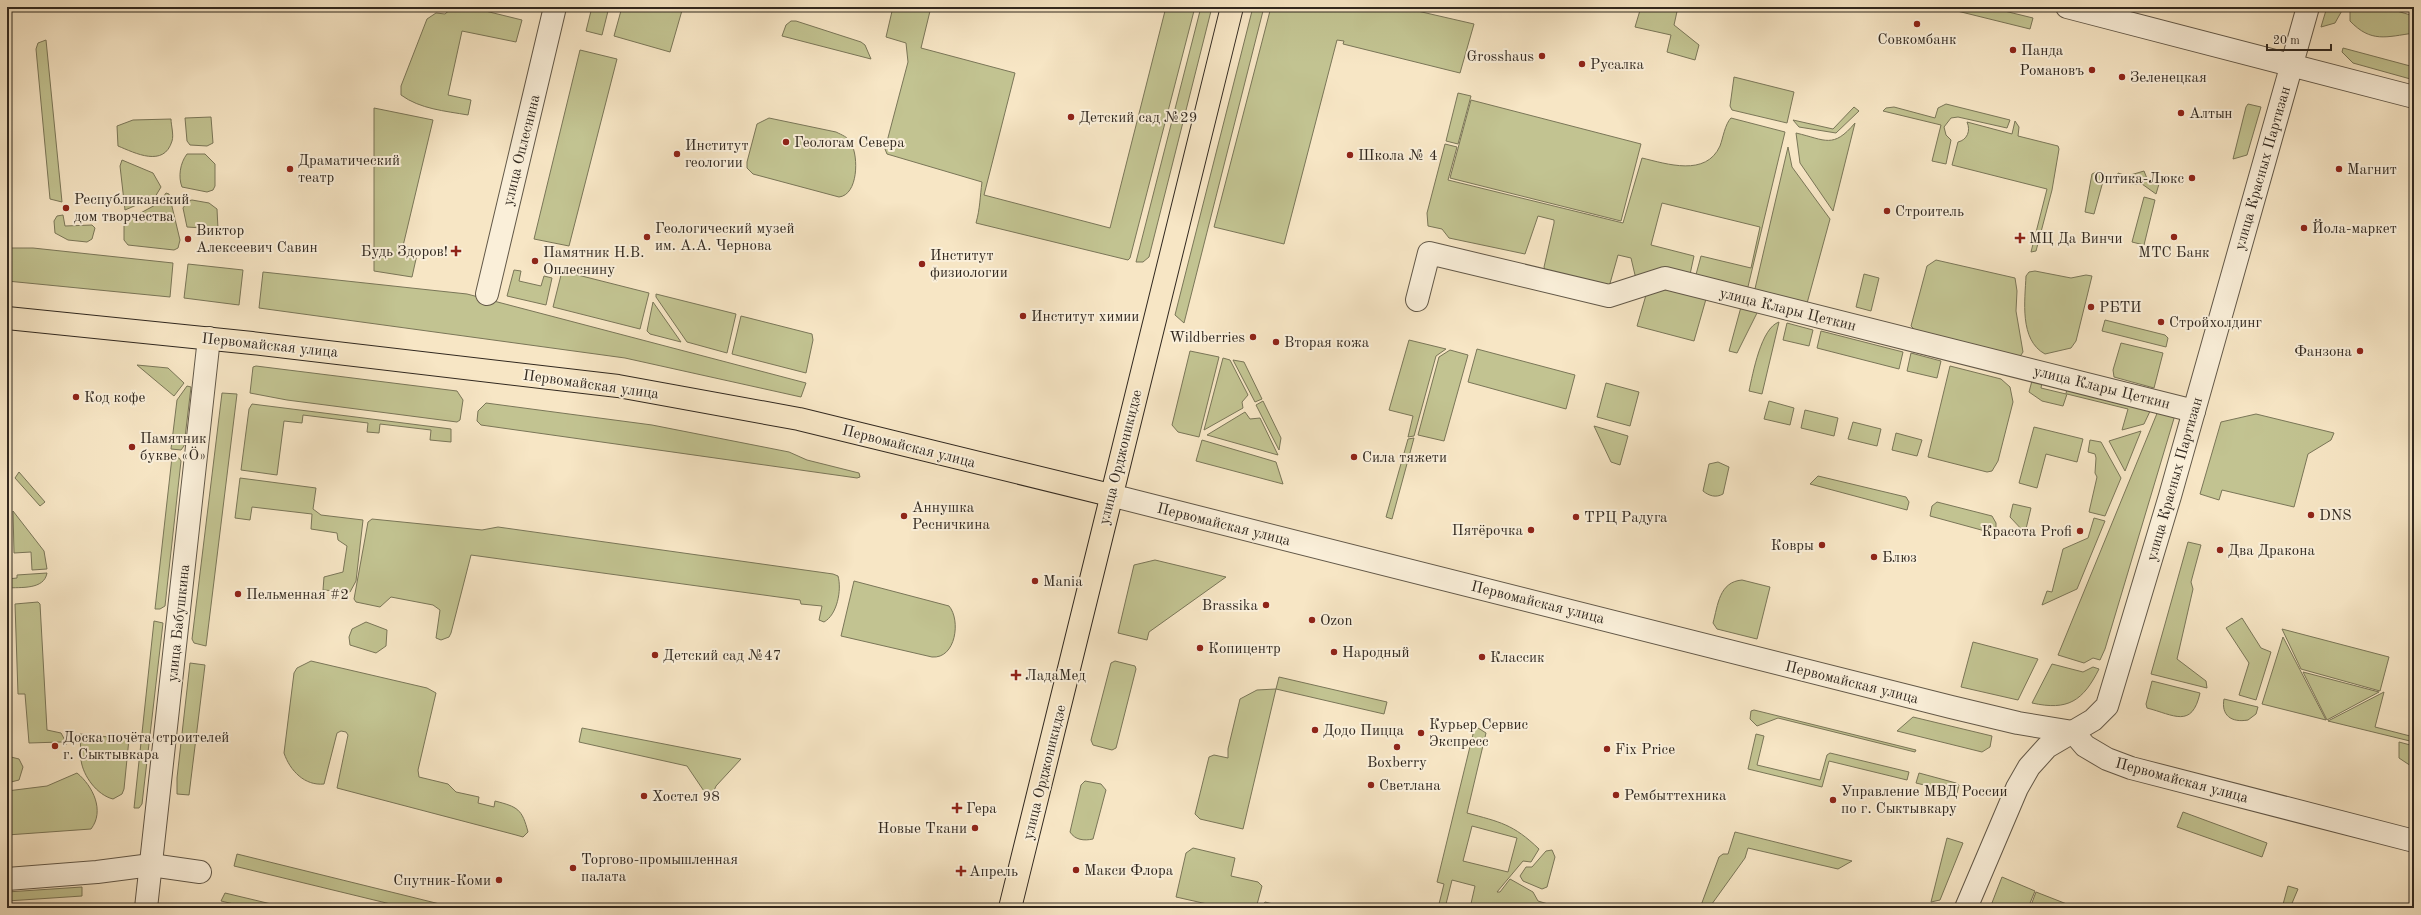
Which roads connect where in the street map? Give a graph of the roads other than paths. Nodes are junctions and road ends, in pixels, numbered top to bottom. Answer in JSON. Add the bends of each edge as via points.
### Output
{"nodes":[{"id":1,"x":555,"y":7,"type":"edge"},
{"id":2,"x":1232,"y":7,"type":"edge"},
{"id":3,"x":2067,"y":7,"type":"edge"},
{"id":4,"x":2308,"y":7,"type":"edge"},
{"id":5,"x":2292,"y":64,"type":"junction"},
{"id":6,"x":2414,"y":97,"type":"edge"},
{"id":7,"x":487,"y":294,"type":"dead end"},
{"id":8,"x":1417,"y":300,"type":"dead end"},
{"id":9,"x":7,"y":318,"type":"edge"},
{"id":10,"x":209,"y":338,"type":"junction"},
{"id":11,"x":2194,"y":410,"type":"junction"},
{"id":12,"x":1110,"y":495,"type":"junction"},
{"id":13,"x":2073,"y":732,"type":"junction"},
{"id":14,"x":2414,"y":841,"type":"edge"},
{"id":15,"x":151,"y":865,"type":"junction"},
{"id":16,"x":200,"y":872,"type":"dead end"},
{"id":17,"x":7,"y":879,"type":"edge"},
{"id":18,"x":146,"y":908,"type":"edge"},
{"id":19,"x":1010,"y":908,"type":"edge"},
{"id":20,"x":1966,"y":908,"type":"edge"}],
"edges":[{"from":1,"to":7,"type":"street","name":"улица Оплеснина"},
{"from":2,"to":12,"type":"main road","name":"улица Орджоникидзе"},
{"from":3,"to":5,"type":"street"},
{"from":4,"to":5,"type":"street","name":"улица Красных Партизан"},
{"from":5,"to":6,"type":"street"},
{"from":5,"to":11,"type":"street","name":"улица Красных Партизан"},
{"from":8,"to":11,"type":"street","name":"улица Клары Цеткин","via":[[1430,253],[1609,296],[1665,278]]},
{"from":9,"to":10,"type":"main road","name":"Первомайская улица"},
{"from":10,"to":12,"type":"main road","name":"Первомайская улица","via":[[610,385],[697,400],[799,419]]},
{"from":10,"to":15,"type":"street","name":"улица Бабушкина"},
{"from":11,"to":13,"type":"street","name":"улица Красных Партизан","via":[[2107,706],[2093,720]]},
{"from":12,"to":13,"type":"street","name":"Первомайская улица","via":[[1951,707],[2018,723]]},
{"from":12,"to":19,"type":"main road","name":"улица Орджоникидзе"},
{"from":13,"to":14,"type":"street","name":"Первомайская улица","via":[[2085,746],[2107,759],[2131,768]]},
{"from":13,"to":20,"type":"street","name":"улица Красных Партизан","via":[[2047,747],[2029,767],[2017,788]]},
{"from":15,"to":16,"type":"street"},
{"from":15,"to":17,"type":"street"},
{"from":15,"to":18,"type":"street","name":"улица Бабушкина"}]}
